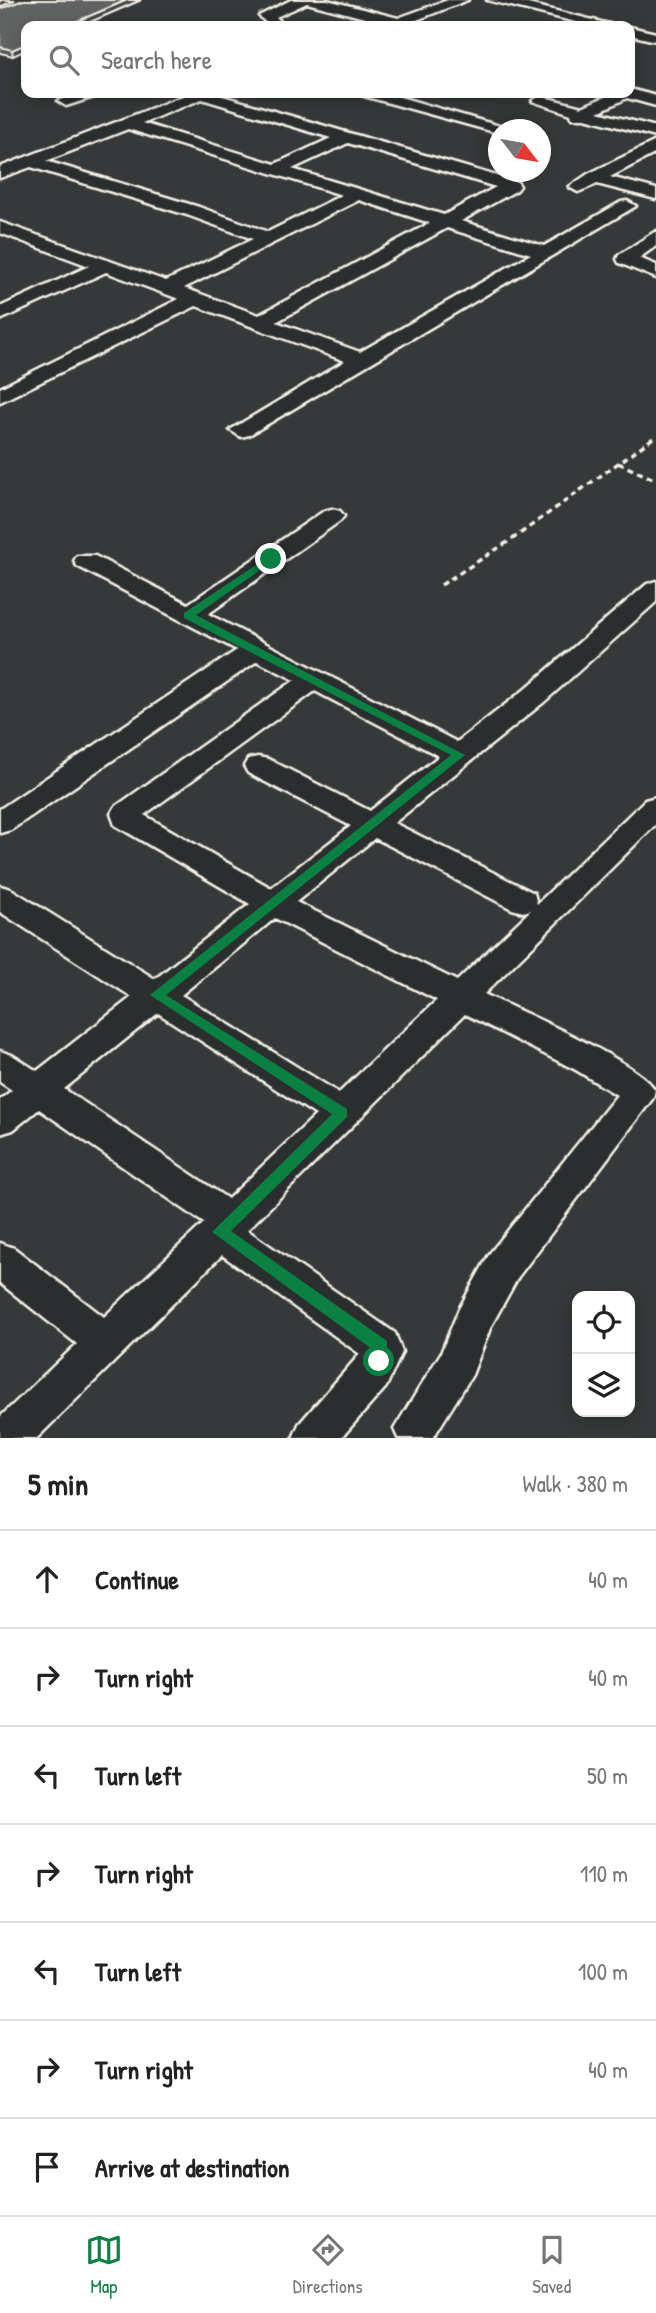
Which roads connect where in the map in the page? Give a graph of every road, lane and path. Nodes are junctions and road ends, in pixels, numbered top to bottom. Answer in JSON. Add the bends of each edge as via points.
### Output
{"nodes":[{"id":1,"x":303,"y":0,"type":"edge"},
{"id":2,"x":311,"y":0,"type":"edge"},
{"id":3,"x":461,"y":0,"type":"edge"},
{"id":4,"x":494,"y":0,"type":"edge"},
{"id":5,"x":272,"y":21,"type":"edge"},
{"id":6,"x":383,"y":21,"type":"edge"},
{"id":7,"x":402,"y":21,"type":"edge"},
{"id":8,"x":573,"y":21,"type":"edge"},
{"id":9,"x":635,"y":32,"type":"edge"},
{"id":10,"x":656,"y":37,"type":"edge"},
{"id":11,"x":647,"y":83,"type":"dead end"},
{"id":12,"x":635,"y":88,"type":"edge"},
{"id":13,"x":635,"y":94,"type":"edge"},
{"id":14,"x":78,"y":98,"type":"edge"},
{"id":15,"x":189,"y":98,"type":"edge"},
{"id":16,"x":218,"y":98,"type":"edge"},
{"id":17,"x":387,"y":98,"type":"edge"},
{"id":18,"x":614,"y":98,"type":"edge"},
{"id":19,"x":66,"y":101,"type":"dead end"},
{"id":20,"x":540,"y":101,"type":"dead end"},
{"id":21,"x":656,"y":101,"type":"edge"},
{"id":22,"x":576,"y":116,"type":"junction"},
{"id":23,"x":126,"y":123,"type":"junction"},
{"id":24,"x":488,"y":125,"type":"edge"},
{"id":25,"x":656,"y":132,"type":"edge"},
{"id":26,"x":347,"y":137,"type":"junction"},
{"id":27,"x":656,"y":146,"type":"edge"},
{"id":28,"x":29,"y":161,"type":"junction"},
{"id":29,"x":488,"y":164,"type":"edge"},
{"id":30,"x":276,"y":169,"type":"junction"},
{"id":31,"x":0,"y":173,"type":"edge"},
{"id":32,"x":470,"y":173,"type":"junction"},
{"id":33,"x":594,"y":178,"type":"junction"},
{"id":34,"x":578,"y":187,"type":"dead end"},
{"id":35,"x":358,"y":194,"type":"junction"},
{"id":36,"x":656,"y":194,"type":"edge"},
{"id":37,"x":628,"y":206,"type":"dead end"},
{"id":38,"x":448,"y":222,"type":"junction"},
{"id":39,"x":0,"y":227,"type":"edge"},
{"id":40,"x":20,"y":234,"type":"junction"},
{"id":41,"x":656,"y":237,"type":"edge"},
{"id":42,"x":268,"y":238,"type":"junction"},
{"id":43,"x":0,"y":243,"type":"edge"},
{"id":44,"x":547,"y":253,"type":"junction"},
{"id":45,"x":104,"y":266,"type":"junction"},
{"id":46,"x":656,"y":272,"type":"edge"},
{"id":47,"x":166,"y":289,"type":"junction"},
{"id":48,"x":195,"y":299,"type":"junction"},
{"id":49,"x":0,"y":314,"type":"edge"},
{"id":50,"x":259,"y":323,"type":"junction"},
{"id":51,"x":362,"y":360,"type":"junction"},
{"id":52,"x":0,"y":396,"type":"edge"},
{"id":53,"x":241,"y":430,"type":"dead end"},
{"id":54,"x":656,"y":436,"type":"edge"},
{"id":55,"x":617,"y":463,"type":"junction"},
{"id":56,"x":656,"y":480,"type":"edge"},
{"id":57,"x":332,"y":516,"type":"dead end"},
{"id":58,"x":86,"y":561,"type":"dead end"},
{"id":59,"x":441,"y":585,"type":"dead end"},
{"id":60,"x":656,"y":589,"type":"edge"},
{"id":61,"x":188,"y":616,"type":"junction"},
{"id":62,"x":255,"y":650,"type":"junction"},
{"id":63,"x":313,"y":680,"type":"junction"},
{"id":64,"x":459,"y":755,"type":"junction"},
{"id":65,"x":258,"y":766,"type":"dead end"},
{"id":66,"x":656,"y":807,"type":"edge"},
{"id":67,"x":0,"y":823,"type":"edge"},
{"id":68,"x":370,"y":826,"type":"junction"},
{"id":69,"x":0,"y":897,"type":"edge"},
{"id":70,"x":523,"y":901,"type":"dead end"},
{"id":71,"x":272,"y":903,"type":"junction"},
{"id":72,"x":156,"y":995,"type":"junction"},
{"id":73,"x":457,"y":998,"type":"junction"},
{"id":74,"x":0,"y":1063,"type":"edge"},
{"id":75,"x":37,"y":1090,"type":"junction"},
{"id":76,"x":342,"y":1113,"type":"junction"},
{"id":77,"x":0,"y":1119,"type":"edge"},
{"id":78,"x":225,"y":1227,"type":"junction"},
{"id":79,"x":0,"y":1260,"type":"edge"},
{"id":80,"x":107,"y":1343,"type":"junction"},
{"id":81,"x":415,"y":1429,"type":"dead end"},
{"id":82,"x":8,"y":1438,"type":"edge"},
{"id":83,"x":314,"y":1438,"type":"edge"}],
"edges":[{"from":1,"to":5,"type":"street","via":[[266,16]]},
{"from":2,"to":6,"type":"street"},
{"from":3,"to":7,"type":"street"},
{"from":4,"to":8,"type":"street"},
{"from":9,"to":10,"type":"street"},
{"from":11,"to":12,"type":"street"},
{"from":13,"to":21,"type":"street"},
{"from":14,"to":19,"type":"street"},
{"from":15,"to":23,"type":"street"},
{"from":16,"to":26,"type":"street"},
{"from":17,"to":24,"type":"street"},
{"from":18,"to":22,"type":"street"},
{"from":20,"to":22,"type":"street"},
{"from":22,"to":25,"type":"street"},
{"from":23,"to":28,"type":"street"},
{"from":23,"to":30,"type":"street"},
{"from":26,"to":30,"type":"street"},
{"from":26,"to":32,"type":"street"},
{"from":27,"to":33,"type":"street"},
{"from":28,"to":31,"type":"street"},
{"from":28,"to":42,"type":"street"},
{"from":29,"to":32,"type":"street"},
{"from":30,"to":35,"type":"street"},
{"from":32,"to":38,"type":"street","via":[[512,187]]},
{"from":33,"to":34,"type":"street"},
{"from":33,"to":36,"type":"street"},
{"from":35,"to":38,"type":"street"},
{"from":35,"to":42,"type":"street"},
{"from":37,"to":44,"type":"street"},
{"from":38,"to":44,"type":"street"},
{"from":38,"to":50,"type":"street"},
{"from":39,"to":40,"type":"street"},
{"from":40,"to":43,"type":"street"},
{"from":40,"to":45,"type":"street"},
{"from":41,"to":46,"type":"street","via":[[626,260]]},
{"from":42,"to":47,"type":"street"},
{"from":44,"to":51,"type":"street"},
{"from":45,"to":47,"type":"street"},
{"from":45,"to":49,"type":"street"},
{"from":47,"to":48,"type":"street"},
{"from":48,"to":50,"type":"street"},
{"from":48,"to":52,"type":"street"},
{"from":50,"to":51,"type":"street"},
{"from":51,"to":53,"type":"street"},
{"from":54,"to":55,"type":"path"},
{"from":55,"to":56,"type":"path"},
{"from":55,"to":59,"type":"path"},
{"from":57,"to":61,"type":"street"},
{"from":58,"to":61,"type":"street"},
{"from":60,"to":64,"type":"street"},
{"from":61,"to":62,"type":"street"},
{"from":62,"to":63,"type":"street"},
{"from":62,"to":67,"type":"street"},
{"from":63,"to":64,"type":"street"},
{"from":63,"to":71,"type":"street","via":[[125,816]]},
{"from":64,"to":68,"type":"street"},
{"from":65,"to":68,"type":"street"},
{"from":66,"to":73,"type":"street"},
{"from":68,"to":70,"type":"street"},
{"from":68,"to":71,"type":"street"},
{"from":69,"to":72,"type":"street"},
{"from":71,"to":72,"type":"street"},
{"from":71,"to":73,"type":"street"},
{"from":72,"to":75,"type":"street"},
{"from":72,"to":76,"type":"street"},
{"from":73,"to":76,"type":"street"},
{"from":73,"to":81,"type":"street","via":[[588,1061],[631,1084],[637,1092],[504,1265],[473,1321],[458,1362]]},
{"from":74,"to":75,"type":"street"},
{"from":75,"to":77,"type":"street"},
{"from":75,"to":78,"type":"street"},
{"from":76,"to":78,"type":"street"},
{"from":78,"to":80,"type":"street"},
{"from":78,"to":83,"type":"street","via":[[381,1346],[370,1374]]},
{"from":79,"to":80,"type":"street"},
{"from":80,"to":82,"type":"street"}]}
